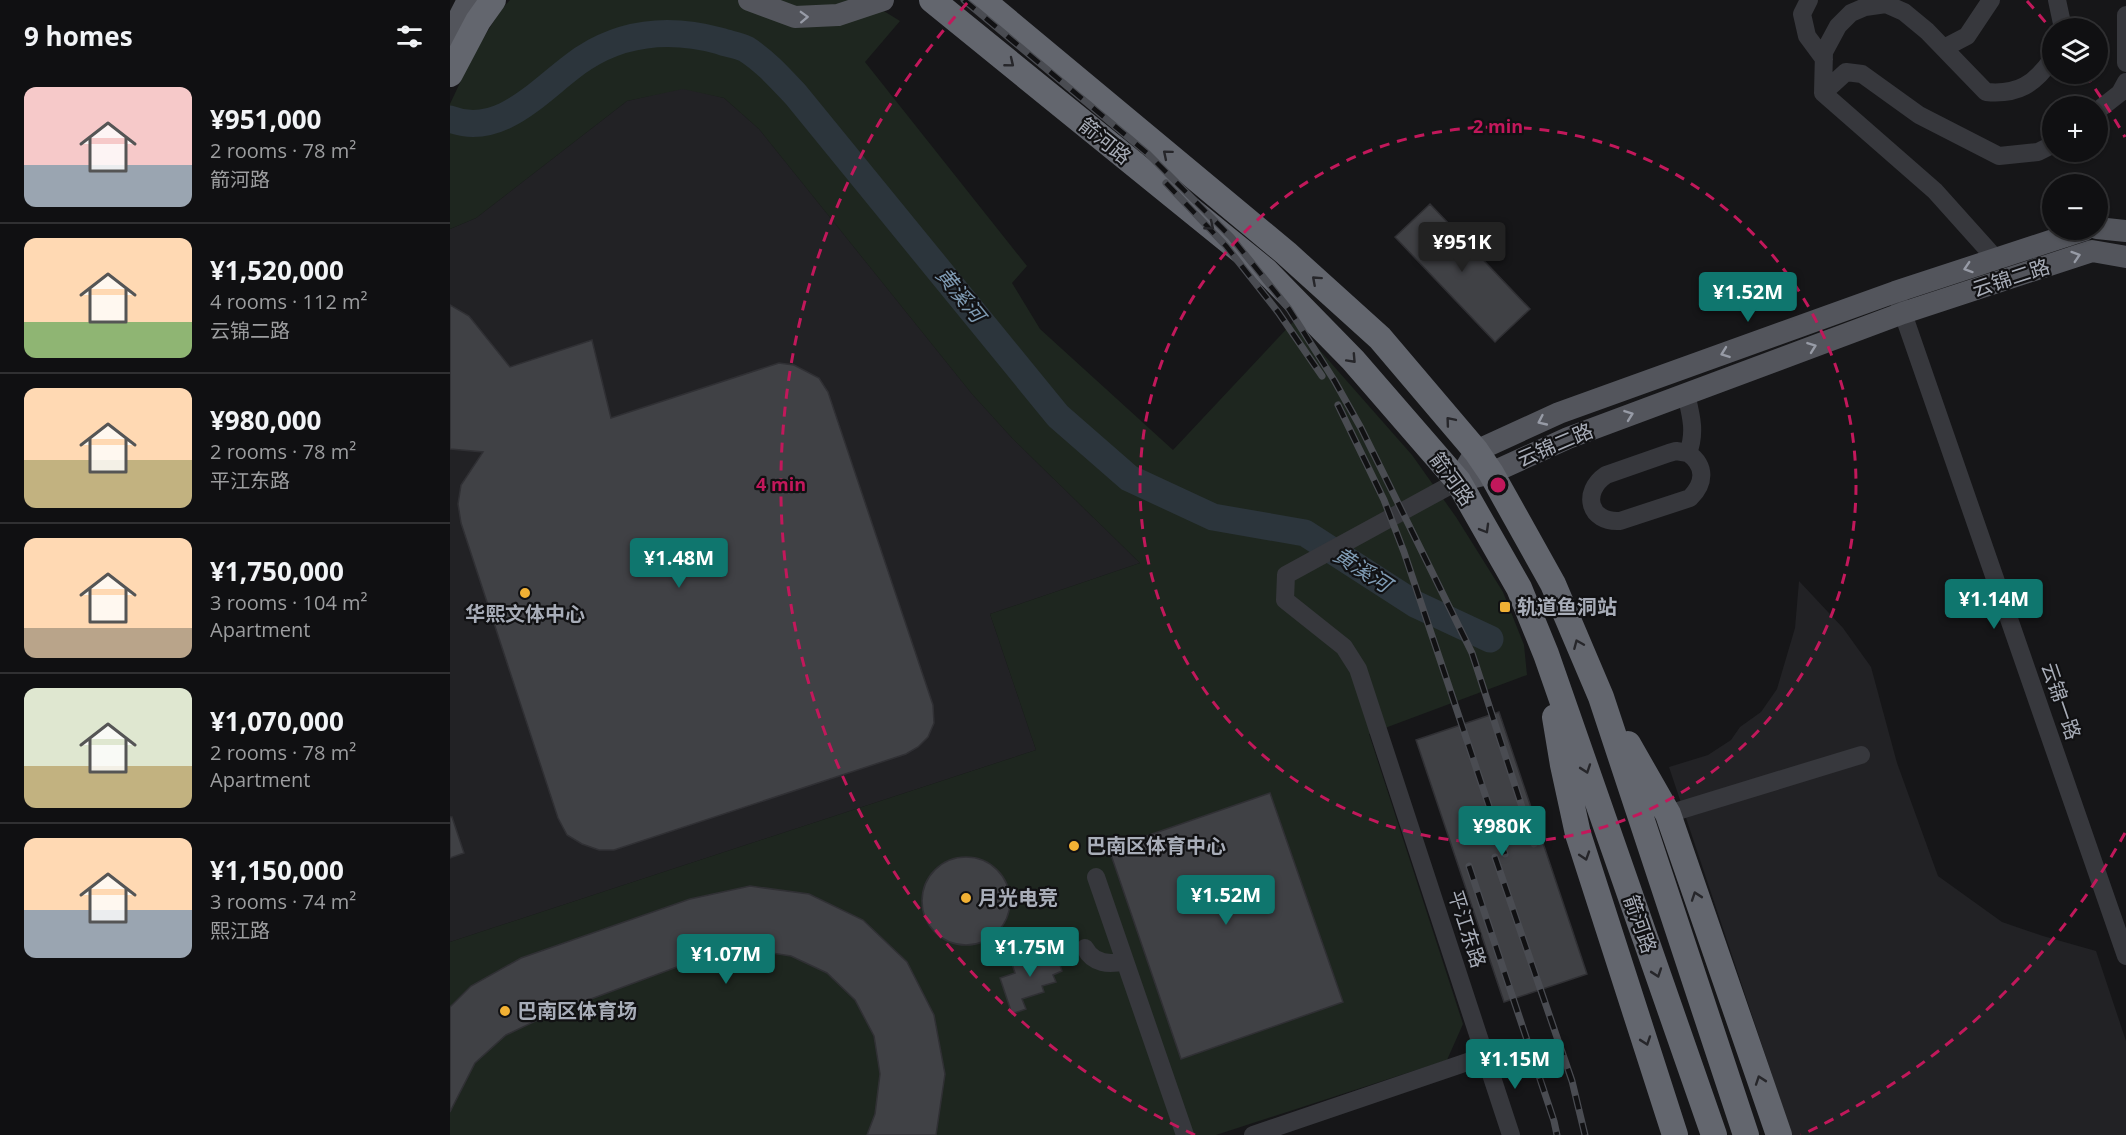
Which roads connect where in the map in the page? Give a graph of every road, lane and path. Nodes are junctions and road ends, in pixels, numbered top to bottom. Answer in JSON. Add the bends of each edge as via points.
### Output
{"nodes":[{"id":1,"x":493,"y":0,"type":"edge"},
{"id":2,"x":749,"y":0,"type":"edge"},
{"id":3,"x":883,"y":0,"type":"edge"},
{"id":4,"x":913,"y":0,"type":"edge"},
{"id":5,"x":932,"y":0,"type":"edge"},
{"id":6,"x":982,"y":0,"type":"edge"},
{"id":7,"x":1809,"y":0,"type":"edge"},
{"id":8,"x":1991,"y":0,"type":"edge"},
{"id":9,"x":2058,"y":0,"type":"edge"},
{"id":10,"x":1889,"y":2,"type":"edge"},
{"id":11,"x":2126,"y":15,"type":"edge"},
{"id":12,"x":464,"y":18,"type":"edge"},
{"id":13,"x":2061,"y":18,"type":"edge"},
{"id":14,"x":975,"y":35,"type":"junction"},
{"id":15,"x":1944,"y":48,"type":"junction"},
{"id":16,"x":1824,"y":58,"type":"junction"},
{"id":17,"x":2126,"y":63,"type":"edge"},
{"id":18,"x":450,"y":74,"type":"edge"},
{"id":19,"x":2042,"y":74,"type":"edge"},
{"id":20,"x":2126,"y":82,"type":"edge"},
{"id":21,"x":1823,"y":93,"type":"junction"},
{"id":22,"x":2108,"y":102,"type":"edge"},
{"id":23,"x":2042,"y":150,"type":"edge"},
{"id":24,"x":2108,"y":229,"type":"edge"},
{"id":25,"x":2126,"y":231,"type":"edge"},
{"id":26,"x":2054,"y":240,"type":"edge"},
{"id":27,"x":2126,"y":257,"type":"edge"},
{"id":28,"x":1996,"y":259,"type":"junction"},
{"id":29,"x":1895,"y":292,"type":"junction"},
{"id":30,"x":1903,"y":313,"type":"junction"},
{"id":31,"x":1686,"y":394,"type":"junction"},
{"id":32,"x":1476,"y":451,"type":"junction"},
{"id":33,"x":1688,"y":453,"type":"junction"},
{"id":34,"x":1491,"y":474,"type":"junction"},
{"id":35,"x":1458,"y":481,"type":"junction"},
{"id":36,"x":1546,"y":654,"type":"junction"},
{"id":37,"x":1601,"y":697,"type":"junction"},
{"id":38,"x":1861,"y":755,"type":"dead end"},
{"id":39,"x":1668,"y":814,"type":"junction"},
{"id":40,"x":1096,"y":877,"type":"dead end"},
{"id":41,"x":1085,"y":948,"type":"dead end"},
{"id":42,"x":2126,"y":956,"type":"edge"},
{"id":43,"x":1125,"y":961,"type":"junction"},
{"id":44,"x":1485,"y":1056,"type":"junction"},
{"id":45,"x":1185,"y":1135,"type":"edge"},
{"id":46,"x":1253,"y":1135,"type":"edge"},
{"id":47,"x":1511,"y":1135,"type":"edge"},
{"id":48,"x":1675,"y":1135,"type":"edge"},
{"id":49,"x":1714,"y":1135,"type":"edge"},
{"id":50,"x":1746,"y":1135,"type":"edge"},
{"id":51,"x":1779,"y":1135,"type":"edge"}],
"edges":[{"from":1,"to":12,"type":"highway"},
{"from":2,"to":3,"type":"main road","one_way":true,"via":[[795,17],[838,15]]},
{"from":4,"to":14,"type":"highway"},
{"from":5,"to":14,"type":"highway","name":"箭河路"},
{"from":32,"to":6,"type":"highway","name":"箭河路","one_way":true,"via":[[1371,330],[1286,253]]},
{"from":7,"to":16,"type":"street","via":[[1802,14],[1807,36]]},
{"from":8,"to":15,"type":"street","via":[[1967,36]]},
{"from":9,"to":13,"type":"street"},
{"from":10,"to":15,"type":"street"},
{"from":10,"to":16,"type":"street","via":[[1851,13],[1838,26]]},
{"from":11,"to":17,"type":"street"},
{"from":12,"to":18,"type":"highway"},
{"from":14,"to":35,"type":"highway","name":"箭河路","one_way":true,"via":[[1266,272],[1353,360]]},
{"from":15,"to":19,"type":"street","via":[[1986,92],[2018,90]]},
{"from":16,"to":21,"type":"street"},
{"from":20,"to":22,"type":"street"},
{"from":21,"to":23,"type":"street","via":[[1846,72],[1862,74],[1919,115],[1999,156]]},
{"from":21,"to":28,"type":"street","via":[[1935,191]]},
{"from":24,"to":25,"type":"main road"},
{"from":26,"to":28,"type":"main road","name":"云锦二路"},
{"from":30,"to":27,"type":"main road","name":"云锦二路","one_way":true,"via":[[2092,251]]},
{"from":28,"to":29,"type":"main road","name":"云锦二路","one_way":true},
{"from":29,"to":30,"type":"street","name":"云锦一路"},
{"from":29,"to":32,"type":"main road","name":"云锦二路","one_way":true,"via":[[1559,413]]},
{"from":31,"to":30,"type":"main road","name":"云锦二路","one_way":true},
{"from":30,"to":42,"type":"street","name":"云锦一路"},
{"from":31,"to":33,"type":"street","via":[[1693,421],[1693,441]]},
{"from":34,"to":31,"type":"main road","name":"云锦二路","one_way":true,"via":[[1568,438]]},
{"from":32,"to":34,"type":"highway","name":"箭河路"},
{"from":32,"to":35,"type":"main road"},
{"from":33,"to":33,"type":"street","via":[[1676,451],[1606,474],[1592,488],[1593,508],[1611,522],[1690,498],[1702,481],[1700,469]]},
{"from":34,"to":35,"type":"main road","name":"云锦二路"},
{"from":37,"to":34,"type":"highway","name":"箭河路","one_way":true,"via":[[1553,584]]},
{"from":35,"to":36,"type":"highway","name":"箭河路","one_way":true,"via":[[1519,588]]},
{"from":35,"to":44,"type":"street","name":"平江东路","via":[[1286,574],[1285,600],[1344,647],[1358,669]]},
{"from":36,"to":48,"type":"highway","one_way":true,"via":[[1578,834]]},
{"from":36,"to":49,"type":"highway","name":"箭河路","one_way":true},
{"from":37,"to":39,"type":"highway"},
{"from":37,"to":50,"type":"highway","name":"箭河路"},
{"from":38,"to":39,"type":"street"},
{"from":51,"to":39,"type":"highway","one_way":true},
{"from":40,"to":43,"type":"street"},
{"from":41,"to":43,"type":"street","via":[[1096,961]]},
{"from":43,"to":45,"type":"street"},
{"from":44,"to":46,"type":"street"},
{"from":44,"to":47,"type":"street"}]}
